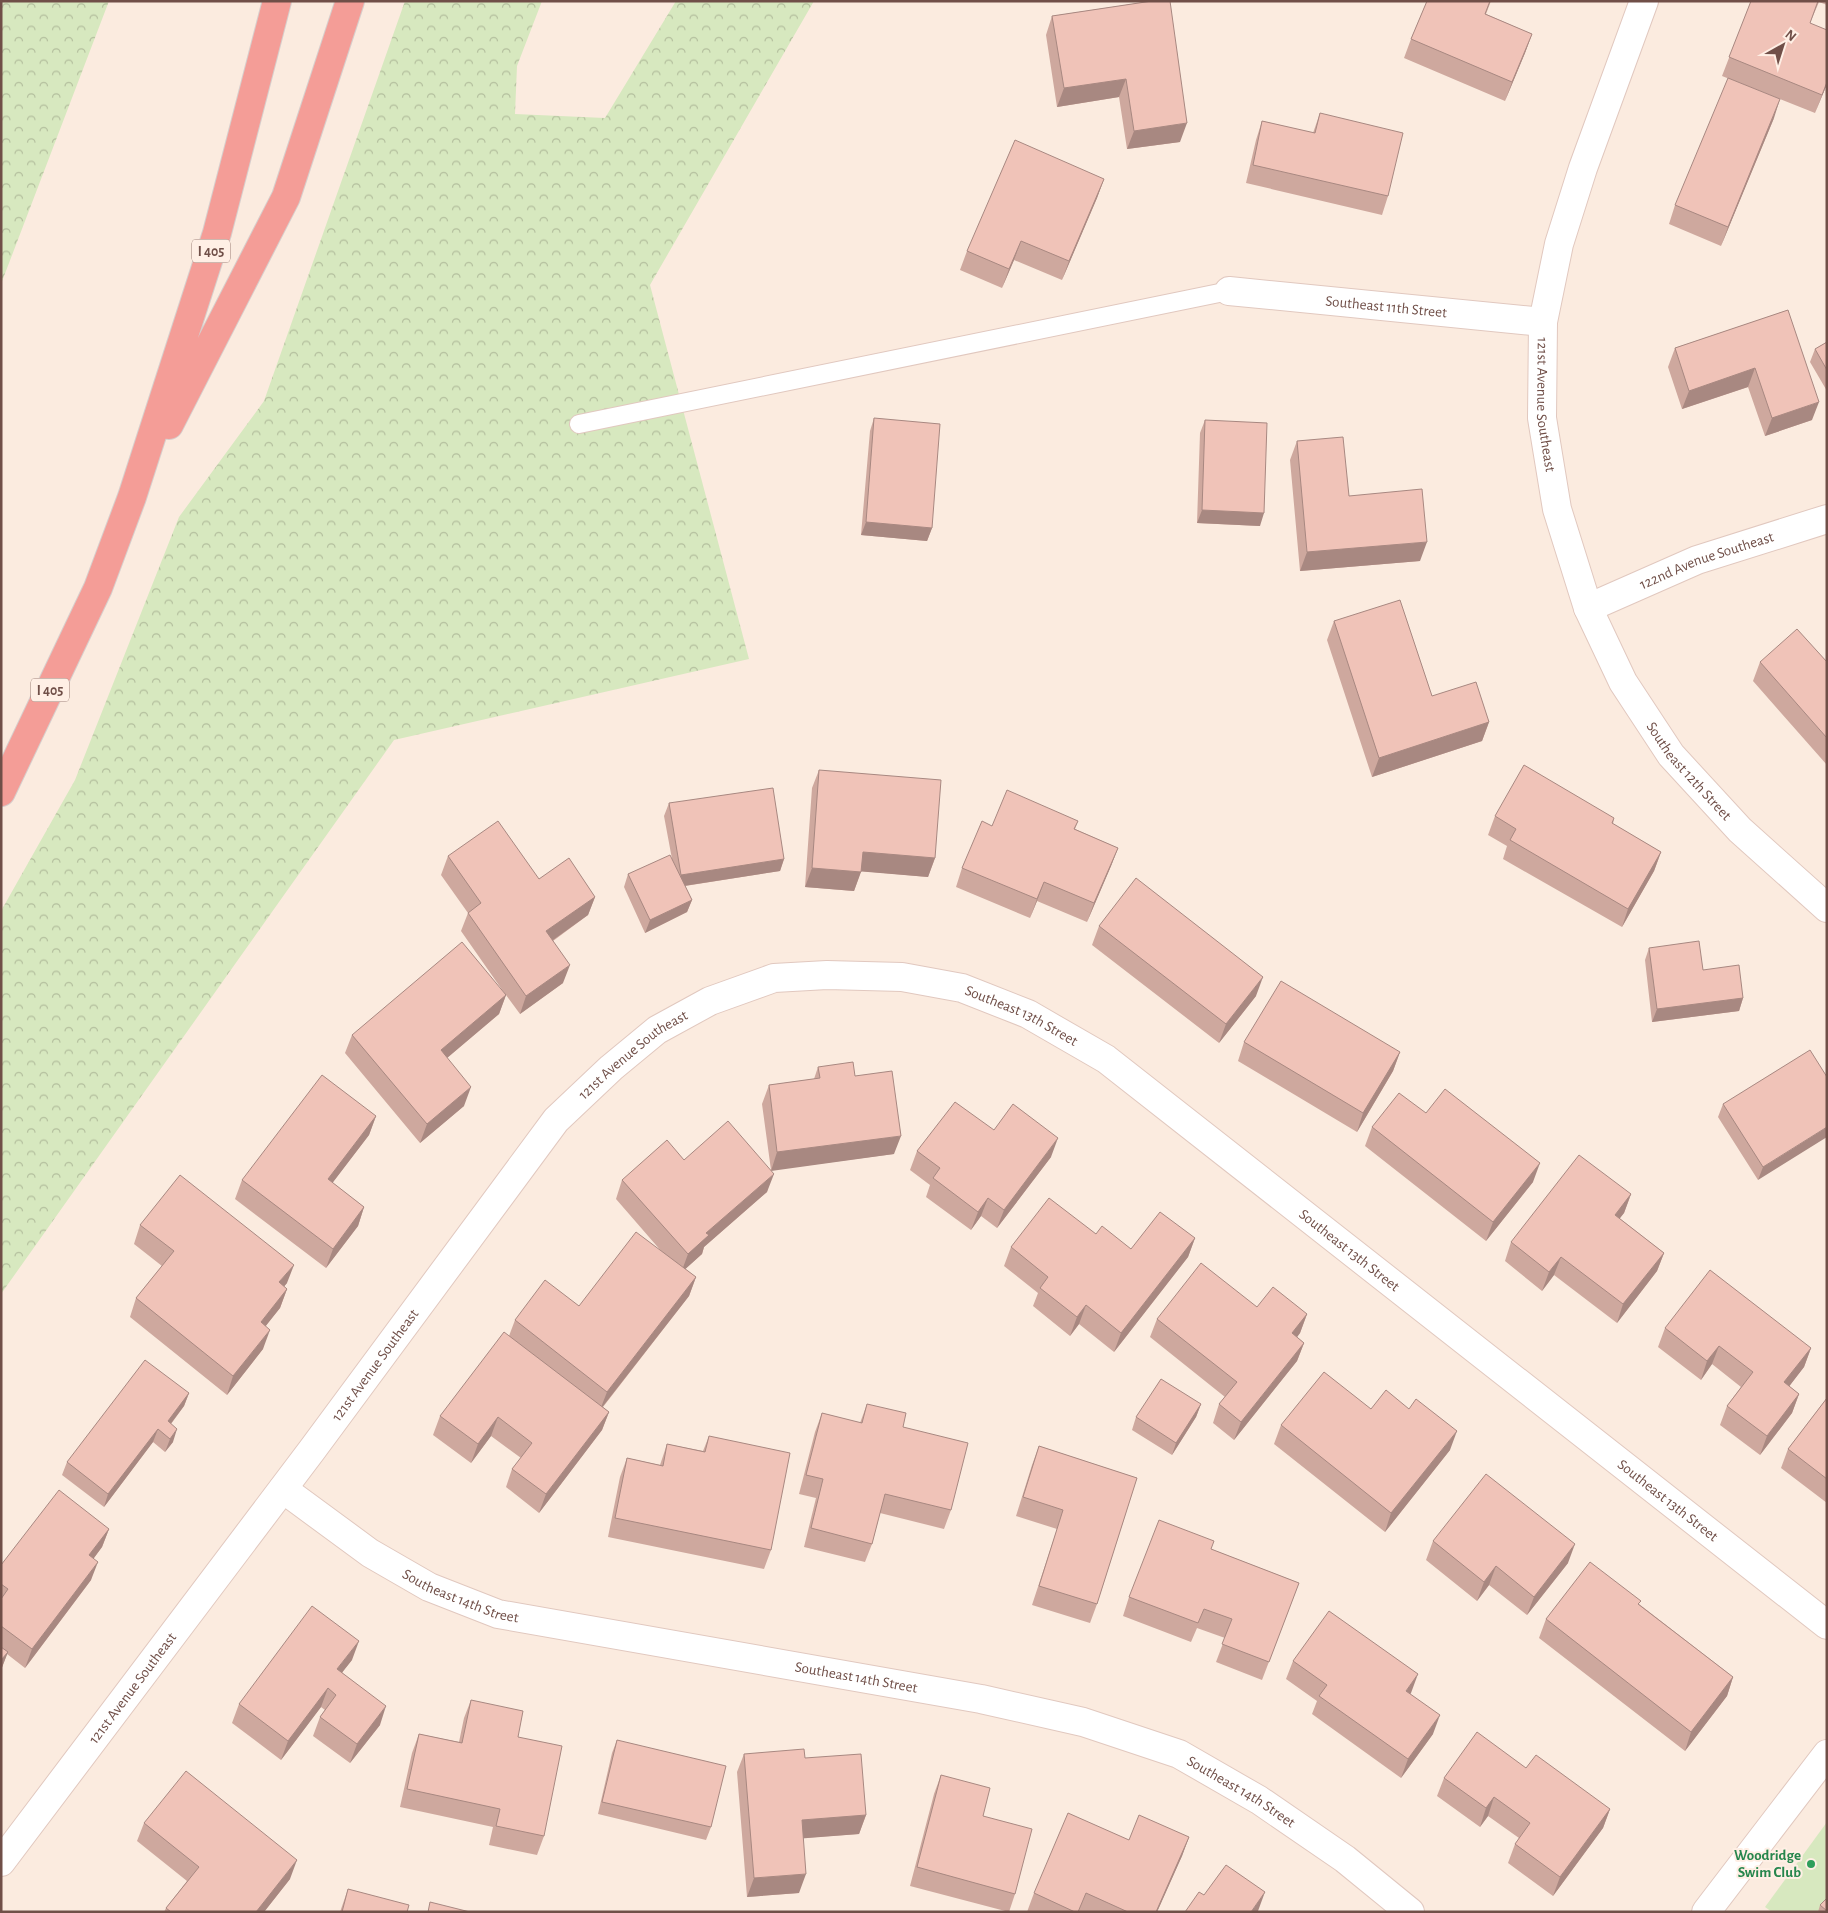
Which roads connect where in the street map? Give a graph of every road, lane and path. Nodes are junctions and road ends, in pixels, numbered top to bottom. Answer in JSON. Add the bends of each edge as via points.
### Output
{"nodes":[{"id":1,"x":277,"y":1,"type":"edge"},
{"id":2,"x":350,"y":1,"type":"edge"},
{"id":3,"x":1644,"y":1,"type":"edge"},
{"id":4,"x":1229,"y":291,"type":"joint"},
{"id":5,"x":1543,"y":322,"type":"junction"},
{"id":6,"x":579,"y":424,"type":"dead end"},
{"id":7,"x":132,"y":497,"type":"junction"},
{"id":8,"x":1827,"y":520,"type":"edge"},
{"id":9,"x":1588,"y":608,"type":"junction"},
{"id":10,"x":1,"y":792,"type":"edge"},
{"id":11,"x":1827,"y":908,"type":"edge"},
{"id":12,"x":827,"y":974,"type":"joint"},
{"id":13,"x":283,"y":1489,"type":"junction"},
{"id":14,"x":1827,"y":1625,"type":"edge"},
{"id":15,"x":1827,"y":1754,"type":"edge"},
{"id":16,"x":1,"y":1862,"type":"edge"},
{"id":17,"x":1410,"y":1912,"type":"edge"},
{"id":18,"x":1706,"y":1912,"type":"edge"}],
"edges":[{"from":1,"to":7,"type":"highway","number":"I 405","via":[[217,233]]},
{"from":2,"to":7,"type":"highway","via":[[286,197]]},
{"from":3,"to":5,"type":"street","name":"121st Avenue Southeast","via":[[1559,244]]},
{"from":4,"to":5,"type":"street","name":"Southeast 11th Street"},
{"from":4,"to":6,"type":"lane"},
{"from":5,"to":9,"type":"street","name":"121st Avenue Southeast","via":[[1542,418],[1557,509]]},
{"from":7,"to":10,"type":"highway","number":"I 405","via":[[98,588]]},
{"from":8,"to":9,"type":"street","name":"122nd Avenue Southeast","via":[[1697,560]]},
{"from":9,"to":11,"type":"street","name":"Southeast 12th Street","via":[[1622,682],[1671,755],[1740,830]]},
{"from":12,"to":13,"type":"street","name":"121st Avenue Southeast","via":[[774,978],[710,1001],[657,1030],[556,1120]]},
{"from":12,"to":14,"type":"street","name":"Southeast 13th Street","via":[[902,977],[962,988],[1028,1014],[1106,1059]]},
{"from":13,"to":16,"type":"street","name":"121st Avenue Southeast"},
{"from":13,"to":17,"type":"street","name":"Southeast 14th Street","via":[[370,1553],[429,1587],[498,1614],[981,1699],[1083,1722],[1179,1754],[1259,1800],[1337,1853]]},
{"from":15,"to":18,"type":"street"}]}
